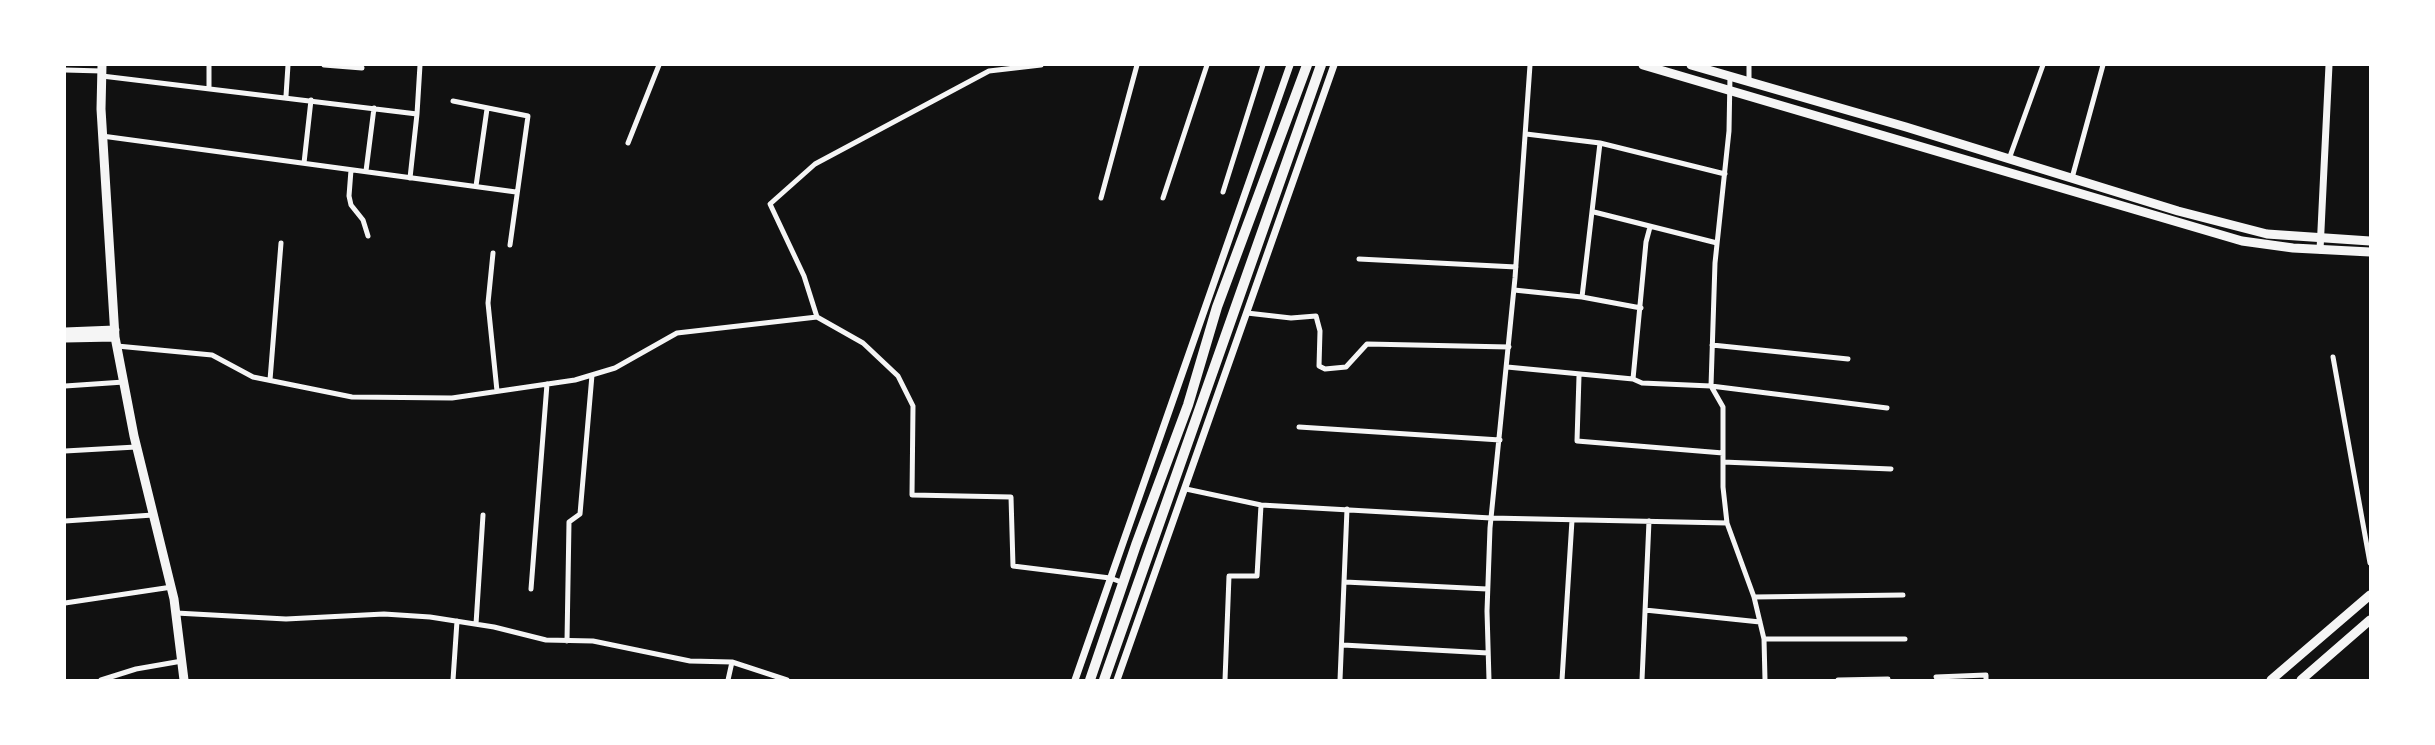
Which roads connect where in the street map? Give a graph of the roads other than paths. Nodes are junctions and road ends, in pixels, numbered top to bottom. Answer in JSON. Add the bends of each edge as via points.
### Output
{"nodes":[{"id":1,"x":200,"y":65,"type":"edge"},
{"id":2,"x":209,"y":65,"type":"edge"},
{"id":3,"x":288,"y":65,"type":"edge"},
{"id":4,"x":324,"y":65,"type":"edge"},
{"id":5,"x":419,"y":65,"type":"edge"},
{"id":6,"x":659,"y":65,"type":"edge"},
{"id":7,"x":1041,"y":65,"type":"edge"},
{"id":8,"x":1137,"y":65,"type":"edge"},
{"id":9,"x":1207,"y":65,"type":"edge"},
{"id":10,"x":1263,"y":65,"type":"edge"},
{"id":11,"x":1290,"y":65,"type":"edge"},
{"id":12,"x":1307,"y":65,"type":"edge"},
{"id":13,"x":1321,"y":65,"type":"edge"},
{"id":14,"x":1334,"y":65,"type":"edge"},
{"id":15,"x":1530,"y":65,"type":"edge"},
{"id":16,"x":1643,"y":65,"type":"edge"},
{"id":17,"x":1691,"y":65,"type":"edge"},
{"id":18,"x":1749,"y":65,"type":"edge"},
{"id":19,"x":2043,"y":65,"type":"edge"},
{"id":20,"x":2103,"y":65,"type":"edge"},
{"id":21,"x":2329,"y":65,"type":"edge"},
{"id":22,"x":362,"y":68,"type":"dead end"},
{"id":23,"x":65,"y":69,"type":"edge"},
{"id":24,"x":102,"y":71,"type":"edge"},
{"id":25,"x":1730,"y":76,"type":"junction"},
{"id":26,"x":1749,"y":82,"type":"junction"},
{"id":27,"x":208,"y":88,"type":"junction"},
{"id":28,"x":1730,"y":92,"type":"junction"},
{"id":29,"x":286,"y":96,"type":"junction"},
{"id":30,"x":312,"y":100,"type":"junction"},
{"id":31,"x":453,"y":101,"type":"dead end"},
{"id":32,"x":374,"y":108,"type":"junction"},
{"id":33,"x":487,"y":109,"type":"junction"},
{"id":34,"x":417,"y":114,"type":"junction"},
{"id":35,"x":1526,"y":134,"type":"junction"},
{"id":36,"x":102,"y":136,"type":"junction"},
{"id":37,"x":628,"y":143,"type":"dead end"},
{"id":38,"x":1600,"y":143,"type":"junction"},
{"id":39,"x":2009,"y":159,"type":"junction"},
{"id":40,"x":304,"y":163,"type":"junction"},
{"id":41,"x":351,"y":170,"type":"junction"},
{"id":42,"x":2050,"y":171,"type":"junction"},
{"id":43,"x":366,"y":172,"type":"junction"},
{"id":44,"x":1724,"y":174,"type":"junction"},
{"id":45,"x":410,"y":178,"type":"junction"},
{"id":46,"x":2072,"y":178,"type":"junction"},
{"id":47,"x":2045,"y":184,"type":"junction"},
{"id":48,"x":476,"y":186,"type":"junction"},
{"id":49,"x":516,"y":192,"type":"junction"},
{"id":50,"x":1223,"y":192,"type":"dead end"},
{"id":51,"x":1101,"y":198,"type":"dead end"},
{"id":52,"x":1163,"y":198,"type":"dead end"},
{"id":53,"x":1594,"y":212,"type":"junction"},
{"id":54,"x":1650,"y":227,"type":"junction"},
{"id":55,"x":368,"y":236,"type":"dead end"},
{"id":56,"x":2320,"y":239,"type":"junction"},
{"id":57,"x":2370,"y":241,"type":"edge"},
{"id":58,"x":281,"y":243,"type":"dead end"},
{"id":59,"x":1717,"y":243,"type":"junction"},
{"id":60,"x":510,"y":245,"type":"dead end"},
{"id":61,"x":2320,"y":250,"type":"junction"},
{"id":62,"x":2370,"y":252,"type":"edge"},
{"id":63,"x":493,"y":253,"type":"dead end"},
{"id":64,"x":1359,"y":259,"type":"dead end"},
{"id":65,"x":1516,"y":267,"type":"junction"},
{"id":66,"x":1514,"y":290,"type":"junction"},
{"id":67,"x":1582,"y":297,"type":"junction"},
{"id":68,"x":1640,"y":309,"type":"junction"},
{"id":69,"x":1247,"y":313,"type":"junction"},
{"id":70,"x":817,"y":317,"type":"junction"},
{"id":71,"x":65,"y":332,"type":"edge"},
{"id":72,"x":65,"y":338,"type":"edge"},
{"id":73,"x":116,"y":338,"type":"junction"},
{"id":74,"x":1712,"y":345,"type":"junction"},
{"id":75,"x":1509,"y":347,"type":"junction"},
{"id":76,"x":2333,"y":358,"type":"dead end"},
{"id":77,"x":1848,"y":359,"type":"dead end"},
{"id":78,"x":1507,"y":368,"type":"junction"},
{"id":79,"x":592,"y":374,"type":"junction"},
{"id":80,"x":1579,"y":376,"type":"junction"},
{"id":81,"x":1633,"y":379,"type":"junction"},
{"id":82,"x":270,"y":380,"type":"junction"},
{"id":83,"x":124,"y":382,"type":"junction"},
{"id":84,"x":547,"y":384,"type":"junction"},
{"id":85,"x":65,"y":386,"type":"edge"},
{"id":86,"x":1711,"y":386,"type":"junction"},
{"id":87,"x":498,"y":391,"type":"junction"},
{"id":88,"x":1887,"y":408,"type":"dead end"},
{"id":89,"x":1300,"y":427,"type":"dead end"},
{"id":90,"x":1500,"y":440,"type":"junction"},
{"id":91,"x":136,"y":447,"type":"junction"},
{"id":92,"x":65,"y":451,"type":"edge"},
{"id":93,"x":1723,"y":453,"type":"junction"},
{"id":94,"x":1723,"y":462,"type":"junction"},
{"id":95,"x":1891,"y":469,"type":"dead end"},
{"id":96,"x":1186,"y":489,"type":"junction"},
{"id":97,"x":1261,"y":505,"type":"junction"},
{"id":98,"x":1347,"y":509,"type":"junction"},
{"id":99,"x":153,"y":515,"type":"junction"},
{"id":100,"x":483,"y":515,"type":"dead end"},
{"id":101,"x":1491,"y":518,"type":"junction"},
{"id":102,"x":1572,"y":520,"type":"junction"},
{"id":103,"x":65,"y":521,"type":"edge"},
{"id":104,"x":1649,"y":521,"type":"junction"},
{"id":105,"x":1727,"y":523,"type":"junction"},
{"id":106,"x":2370,"y":563,"type":"edge"},
{"id":107,"x":1111,"y":578,"type":"junction"},
{"id":108,"x":1137,"y":582,"type":"junction"},
{"id":109,"x":1345,"y":582,"type":"junction"},
{"id":110,"x":1124,"y":583,"type":"junction"},
{"id":111,"x":1150,"y":586,"type":"junction"},
{"id":112,"x":172,"y":587,"type":"junction"},
{"id":113,"x":531,"y":589,"type":"dead end"},
{"id":114,"x":1487,"y":589,"type":"junction"},
{"id":115,"x":1903,"y":595,"type":"dead end"},
{"id":116,"x":2370,"y":595,"type":"edge"},
{"id":117,"x":1754,"y":597,"type":"junction"},
{"id":118,"x":65,"y":603,"type":"edge"},
{"id":119,"x":1645,"y":610,"type":"junction"},
{"id":120,"x":176,"y":613,"type":"junction"},
{"id":121,"x":2370,"y":620,"type":"edge"},
{"id":122,"x":457,"y":621,"type":"junction"},
{"id":123,"x":1760,"y":622,"type":"junction"},
{"id":124,"x":476,"y":624,"type":"junction"},
{"id":125,"x":1764,"y":639,"type":"junction"},
{"id":126,"x":1905,"y":639,"type":"dead end"},
{"id":127,"x":568,"y":641,"type":"junction"},
{"id":128,"x":1343,"y":645,"type":"junction"},
{"id":129,"x":1488,"y":653,"type":"junction"},
{"id":130,"x":182,"y":661,"type":"junction"},
{"id":131,"x":732,"y":662,"type":"junction"},
{"id":132,"x":1936,"y":677,"type":"dead end"},
{"id":133,"x":1888,"y":679,"type":"edge"},
{"id":134,"x":101,"y":680,"type":"edge"},
{"id":135,"x":184,"y":680,"type":"edge"},
{"id":136,"x":453,"y":680,"type":"edge"},
{"id":137,"x":728,"y":680,"type":"edge"},
{"id":138,"x":787,"y":680,"type":"edge"},
{"id":139,"x":1075,"y":680,"type":"edge"},
{"id":140,"x":1090,"y":680,"type":"edge"},
{"id":141,"x":1104,"y":680,"type":"edge"},
{"id":142,"x":1117,"y":680,"type":"edge"},
{"id":143,"x":1225,"y":680,"type":"edge"},
{"id":144,"x":1340,"y":680,"type":"edge"},
{"id":145,"x":1489,"y":680,"type":"edge"},
{"id":146,"x":1562,"y":680,"type":"edge"},
{"id":147,"x":1642,"y":680,"type":"edge"},
{"id":148,"x":1765,"y":680,"type":"edge"},
{"id":149,"x":1838,"y":680,"type":"edge"},
{"id":150,"x":1986,"y":680,"type":"edge"},
{"id":151,"x":2271,"y":680,"type":"edge"},
{"id":152,"x":2301,"y":680,"type":"edge"}],
"edges":[{"from":1,"to":2,"type":"street"},
{"from":2,"to":27,"type":"street"},
{"from":3,"to":29,"type":"street"},
{"from":4,"to":22,"type":"street"},
{"from":5,"to":34,"type":"street"},
{"from":6,"to":37,"type":"street"},
{"from":7,"to":70,"type":"street","via":[[989,71],[815,164],[770,204],[804,276]]},
{"from":8,"to":51,"type":"street"},
{"from":9,"to":52,"type":"street"},
{"from":10,"to":50,"type":"street"},
{"from":11,"to":107,"type":"street"},
{"from":12,"to":110,"type":"highway","via":[[1217,307],[1188,405]]},
{"from":13,"to":108,"type":"highway"},
{"from":14,"to":69,"type":"street"},
{"from":15,"to":35,"type":"street"},
{"from":16,"to":28,"type":"main road"},
{"from":17,"to":25,"type":"main road"},
{"from":18,"to":26,"type":"street"},
{"from":19,"to":39,"type":"street"},
{"from":20,"to":46,"type":"street"},
{"from":21,"to":56,"type":"street"},
{"from":23,"to":24,"type":"street"},
{"from":24,"to":27,"type":"street"},
{"from":24,"to":36,"type":"main road"},
{"from":25,"to":26,"type":"main road"},
{"from":25,"to":28,"type":"street"},
{"from":26,"to":39,"type":"main road"},
{"from":27,"to":29,"type":"street"},
{"from":28,"to":44,"type":"street"},
{"from":28,"to":47,"type":"main road"},
{"from":29,"to":30,"type":"street"},
{"from":30,"to":32,"type":"street"},
{"from":30,"to":40,"type":"street"},
{"from":31,"to":33,"type":"street"},
{"from":32,"to":34,"type":"street"},
{"from":32,"to":43,"type":"street"},
{"from":33,"to":48,"type":"street"},
{"from":33,"to":49,"type":"street","via":[[528,116]]},
{"from":34,"to":45,"type":"street"},
{"from":35,"to":38,"type":"street"},
{"from":35,"to":65,"type":"street"},
{"from":36,"to":40,"type":"street"},
{"from":36,"to":73,"type":"main road"},
{"from":38,"to":44,"type":"street"},
{"from":38,"to":53,"type":"street"},
{"from":39,"to":42,"type":"main road"},
{"from":40,"to":41,"type":"street"},
{"from":41,"to":43,"type":"street"},
{"from":41,"to":55,"type":"street","via":[[351,205]]},
{"from":42,"to":46,"type":"main road"},
{"from":42,"to":47,"type":"main road"},
{"from":43,"to":45,"type":"street"},
{"from":44,"to":59,"type":"street"},
{"from":45,"to":48,"type":"street"},
{"from":46,"to":56,"type":"main road","via":[[2267,234]]},
{"from":47,"to":61,"type":"main road","via":[[2242,241]]},
{"from":48,"to":49,"type":"street"},
{"from":49,"to":60,"type":"street"},
{"from":53,"to":54,"type":"street"},
{"from":53,"to":67,"type":"street"},
{"from":54,"to":59,"type":"street"},
{"from":54,"to":68,"type":"street"},
{"from":56,"to":57,"type":"main road"},
{"from":56,"to":61,"type":"street"},
{"from":58,"to":82,"type":"street"},
{"from":59,"to":74,"type":"street"},
{"from":61,"to":62,"type":"main road"},
{"from":63,"to":87,"type":"street","via":[[488,303]]},
{"from":64,"to":65,"type":"street"},
{"from":65,"to":66,"type":"street"},
{"from":66,"to":67,"type":"street"},
{"from":66,"to":75,"type":"street"},
{"from":67,"to":68,"type":"street"},
{"from":68,"to":81,"type":"street"},
{"from":69,"to":75,"type":"street","via":[[1316,316],[1320,366],[1325,369],[1346,368],[1367,344]]},
{"from":69,"to":96,"type":"street"},
{"from":70,"to":79,"type":"street","via":[[677,333],[615,368]]},
{"from":70,"to":107,"type":"street","via":[[863,343],[898,376],[913,406],[912,495],[1011,496],[1013,566]]},
{"from":71,"to":73,"type":"main road"},
{"from":72,"to":73,"type":"main road"},
{"from":73,"to":82,"type":"street","via":[[212,355],[253,377]]},
{"from":73,"to":83,"type":"main road"},
{"from":74,"to":77,"type":"street"},
{"from":74,"to":86,"type":"street"},
{"from":75,"to":78,"type":"street"},
{"from":76,"to":106,"type":"street"},
{"from":78,"to":80,"type":"street"},
{"from":78,"to":90,"type":"street"},
{"from":79,"to":84,"type":"street"},
{"from":79,"to":127,"type":"street","via":[[580,514],[569,522]]},
{"from":80,"to":81,"type":"street"},
{"from":80,"to":93,"type":"street","via":[[1577,441]]},
{"from":81,"to":86,"type":"street"},
{"from":82,"to":87,"type":"street","via":[[352,397],[452,398]]},
{"from":83,"to":85,"type":"street"},
{"from":83,"to":91,"type":"main road"},
{"from":84,"to":87,"type":"street"},
{"from":84,"to":113,"type":"street"},
{"from":86,"to":88,"type":"street"},
{"from":86,"to":93,"type":"street","via":[[1723,407]]},
{"from":89,"to":90,"type":"street"},
{"from":90,"to":101,"type":"street"},
{"from":91,"to":92,"type":"street"},
{"from":91,"to":99,"type":"main road"},
{"from":93,"to":94,"type":"street"},
{"from":94,"to":95,"type":"street"},
{"from":94,"to":105,"type":"street"},
{"from":96,"to":97,"type":"street"},
{"from":96,"to":111,"type":"street"},
{"from":97,"to":98,"type":"street"},
{"from":97,"to":143,"type":"street","via":[[1257,576],[1229,576]]},
{"from":98,"to":101,"type":"street"},
{"from":98,"to":109,"type":"street"},
{"from":99,"to":103,"type":"street"},
{"from":99,"to":112,"type":"main road"},
{"from":100,"to":124,"type":"street"},
{"from":101,"to":102,"type":"street"},
{"from":101,"to":114,"type":"street"},
{"from":102,"to":104,"type":"street"},
{"from":102,"to":146,"type":"street"},
{"from":104,"to":105,"type":"street"},
{"from":104,"to":119,"type":"street"},
{"from":105,"to":117,"type":"street"},
{"from":107,"to":110,"type":"street"},
{"from":107,"to":139,"type":"street"},
{"from":108,"to":111,"type":"highway"},
{"from":108,"to":141,"type":"highway"},
{"from":109,"to":114,"type":"street"},
{"from":109,"to":128,"type":"street"},
{"from":110,"to":140,"type":"highway"},
{"from":111,"to":142,"type":"street"},
{"from":112,"to":118,"type":"street"},
{"from":112,"to":120,"type":"main road"},
{"from":114,"to":129,"type":"street"},
{"from":115,"to":117,"type":"street"},
{"from":116,"to":151,"type":"main road"},
{"from":117,"to":123,"type":"street"},
{"from":119,"to":123,"type":"street"},
{"from":119,"to":147,"type":"street"},
{"from":120,"to":122,"type":"street","via":[[286,620],[384,614]]},
{"from":120,"to":130,"type":"main road"},
{"from":121,"to":152,"type":"main road"},
{"from":122,"to":124,"type":"street"},
{"from":122,"to":136,"type":"street"},
{"from":123,"to":125,"type":"street"},
{"from":124,"to":127,"type":"street"},
{"from":125,"to":126,"type":"street"},
{"from":125,"to":148,"type":"street"},
{"from":127,"to":131,"type":"street","via":[[650,650],[690,661]]},
{"from":128,"to":129,"type":"street"},
{"from":128,"to":144,"type":"street"},
{"from":129,"to":145,"type":"street"},
{"from":130,"to":134,"type":"street"},
{"from":130,"to":135,"type":"main road"},
{"from":131,"to":137,"type":"street"},
{"from":131,"to":138,"type":"street"},
{"from":132,"to":150,"type":"street","via":[[1986,675]]},
{"from":133,"to":149,"type":"street"}]}
